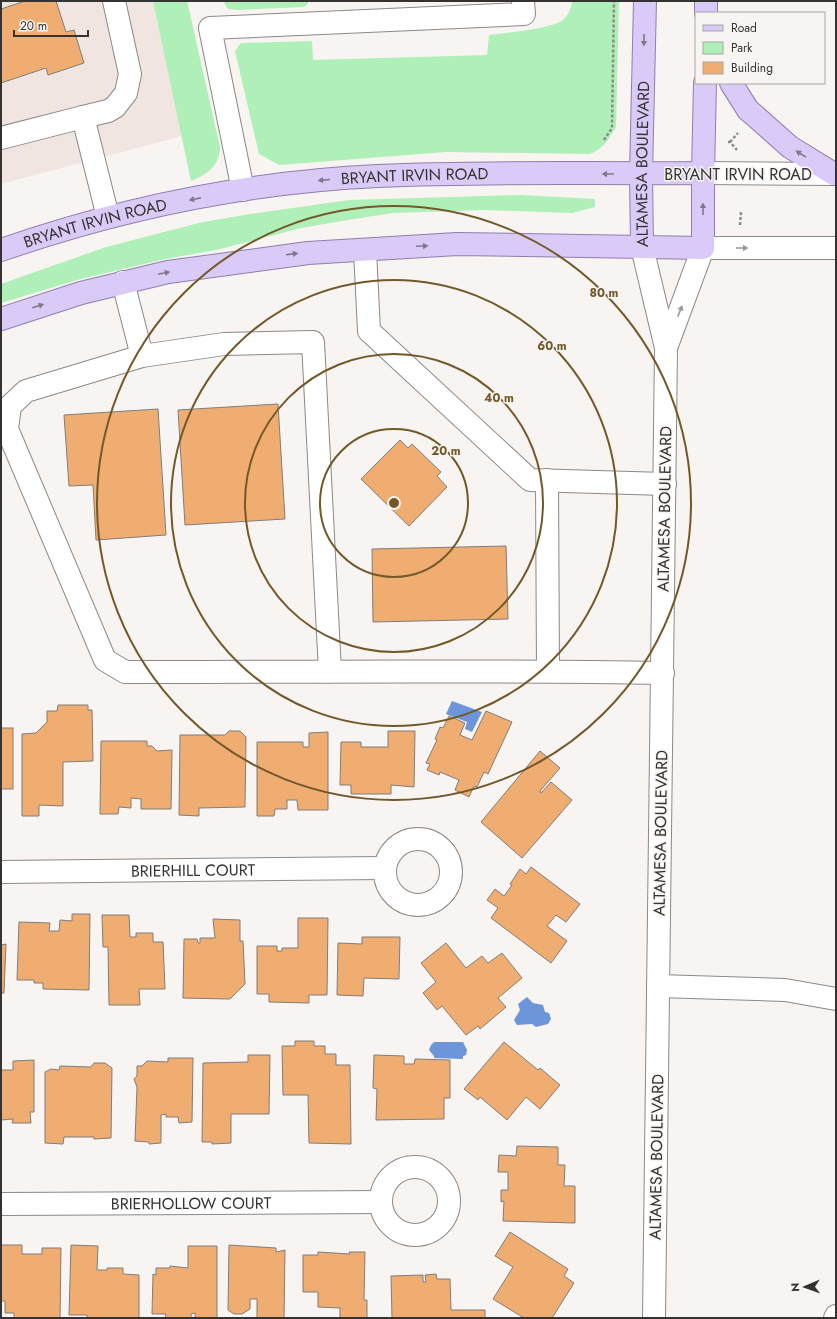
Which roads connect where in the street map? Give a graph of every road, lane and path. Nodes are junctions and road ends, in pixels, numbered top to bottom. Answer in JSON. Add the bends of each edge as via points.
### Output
{"nodes":[{"id":1,"x":114,"y":1,"type":"edge"},
{"id":2,"x":523,"y":1,"type":"edge"},
{"id":3,"x":614,"y":1,"type":"edge"},
{"id":4,"x":645,"y":1,"type":"edge"},
{"id":5,"x":706,"y":1,"type":"edge"},
{"id":6,"x":706,"y":12,"type":"edge"},
{"id":7,"x":705,"y":84,"type":"edge"},
{"id":8,"x":732,"y":84,"type":"edge"},
{"id":9,"x":82,"y":117,"type":"junction"},
{"id":10,"x":1,"y":138,"type":"edge"},
{"id":11,"x":604,"y":140,"type":"dead end"},
{"id":12,"x":641,"y":174,"type":"junction"},
{"id":13,"x":703,"y":174,"type":"junction"},
{"id":14,"x":835,"y":174,"type":"edge"},
{"id":15,"x":243,"y":190,"type":"junction"},
{"id":16,"x":741,"y":212,"type":"dead end"},
{"id":17,"x":108,"y":217,"type":"junction"},
{"id":18,"x":740,"y":229,"type":"dead end"},
{"id":19,"x":642,"y":247,"type":"junction"},
{"id":20,"x":704,"y":248,"type":"junction"},
{"id":21,"x":836,"y":248,"type":"edge"},
{"id":22,"x":1,"y":250,"type":"edge"},
{"id":23,"x":365,"y":250,"type":"junction"},
{"id":24,"x":123,"y":282,"type":"junction"},
{"id":25,"x":1,"y":319,"type":"edge"},
{"id":26,"x":666,"y":348,"type":"junction"},
{"id":27,"x":142,"y":356,"type":"junction"},
{"id":28,"x":547,"y":480,"type":"junction"},
{"id":29,"x":665,"y":484,"type":"junction"},
{"id":30,"x":548,"y":671,"type":"junction"},
{"id":31,"x":330,"y":672,"type":"junction"},
{"id":32,"x":663,"y":673,"type":"junction"},
{"id":33,"x":384,"y":868,"type":"dead end"},
{"id":34,"x":1,"y":872,"type":"edge"},
{"id":35,"x":658,"y":986,"type":"junction"},
{"id":36,"x":836,"y":999,"type":"edge"},
{"id":37,"x":381,"y":1202,"type":"dead end"},
{"id":38,"x":1,"y":1204,"type":"edge"},
{"id":39,"x":654,"y":1318,"type":"edge"}],
"edges":[{"from":1,"to":9,"type":"street","via":[[130,74],[126,93],[115,107],[108,111]]},
{"from":2,"to":15,"type":"street","via":[[524,14],[210,28]]},
{"from":3,"to":11,"type":"path","via":[[612,128]]},
{"from":4,"to":12,"type":"main road","name":"ALTAMESA BOULEVARD","one_way":true},
{"from":5,"to":6,"type":"main road"},
{"from":7,"to":13,"type":"main road","name":"ALTAMESA BOULEVARD"},
{"from":14,"to":8,"type":"main road","one_way":true,"via":[[790,147],[748,110]]},
{"from":9,"to":10,"type":"street"},
{"from":9,"to":17,"type":"street"},
{"from":12,"to":13,"type":"main road","name":"BRYANT IRVIN ROAD"},
{"from":12,"to":15,"type":"main road","name":"BRYANT IRVIN ROAD","one_way":true,"via":[[377,176]]},
{"from":12,"to":19,"type":"main road","name":"ALTAMESA BOULEVARD"},
{"from":13,"to":14,"type":"street","name":"BRYANT IRVIN ROAD"},
{"from":20,"to":13,"type":"main road","name":"ALTAMESA BOULEVARD","one_way":true},
{"from":15,"to":17,"type":"main road","name":"BRYANT IRVIN ROAD","one_way":true},
{"from":16,"to":18,"type":"path"},
{"from":17,"to":22,"type":"main road","name":"BRYANT IRVIN ROAD"},
{"from":19,"to":20,"type":"main road"},
{"from":23,"to":19,"type":"main road","one_way":true,"via":[[457,244]]},
{"from":19,"to":26,"type":"street","name":"ALTAMESA BOULEVARD"},
{"from":20,"to":21,"type":"street","one_way":true},
{"from":26,"to":20,"type":"street","name":"ALTAMESA BOULEVARD","one_way":true},
{"from":24,"to":23,"type":"main road","one_way":true,"via":[[211,265],[308,253]]},
{"from":23,"to":28,"type":"street","via":[[369,331],[530,480]]},
{"from":25,"to":24,"type":"main road","one_way":true},
{"from":24,"to":27,"type":"street"},
{"from":26,"to":29,"type":"street","name":"ALTAMESA BOULEVARD"},
{"from":27,"to":31,"type":"street","via":[[224,344],[313,342]]},
{"from":27,"to":31,"type":"street","via":[[26,391],[10,406],[7,428],[105,660],[125,672]]},
{"from":28,"to":29,"type":"street"},
{"from":28,"to":30,"type":"street"},
{"from":29,"to":32,"type":"street","name":"ALTAMESA BOULEVARD"},
{"from":30,"to":31,"type":"street"},
{"from":30,"to":32,"type":"street"},
{"from":32,"to":35,"type":"street","name":"ALTAMESA BOULEVARD"},
{"from":33,"to":34,"type":"street","name":"BRIERHILL COURT"},
{"from":35,"to":36,"type":"street","via":[[785,990]]},
{"from":35,"to":39,"type":"street","name":"ALTAMESA BOULEVARD"},
{"from":37,"to":38,"type":"street","name":"BRIERHOLLOW COURT"}]}
